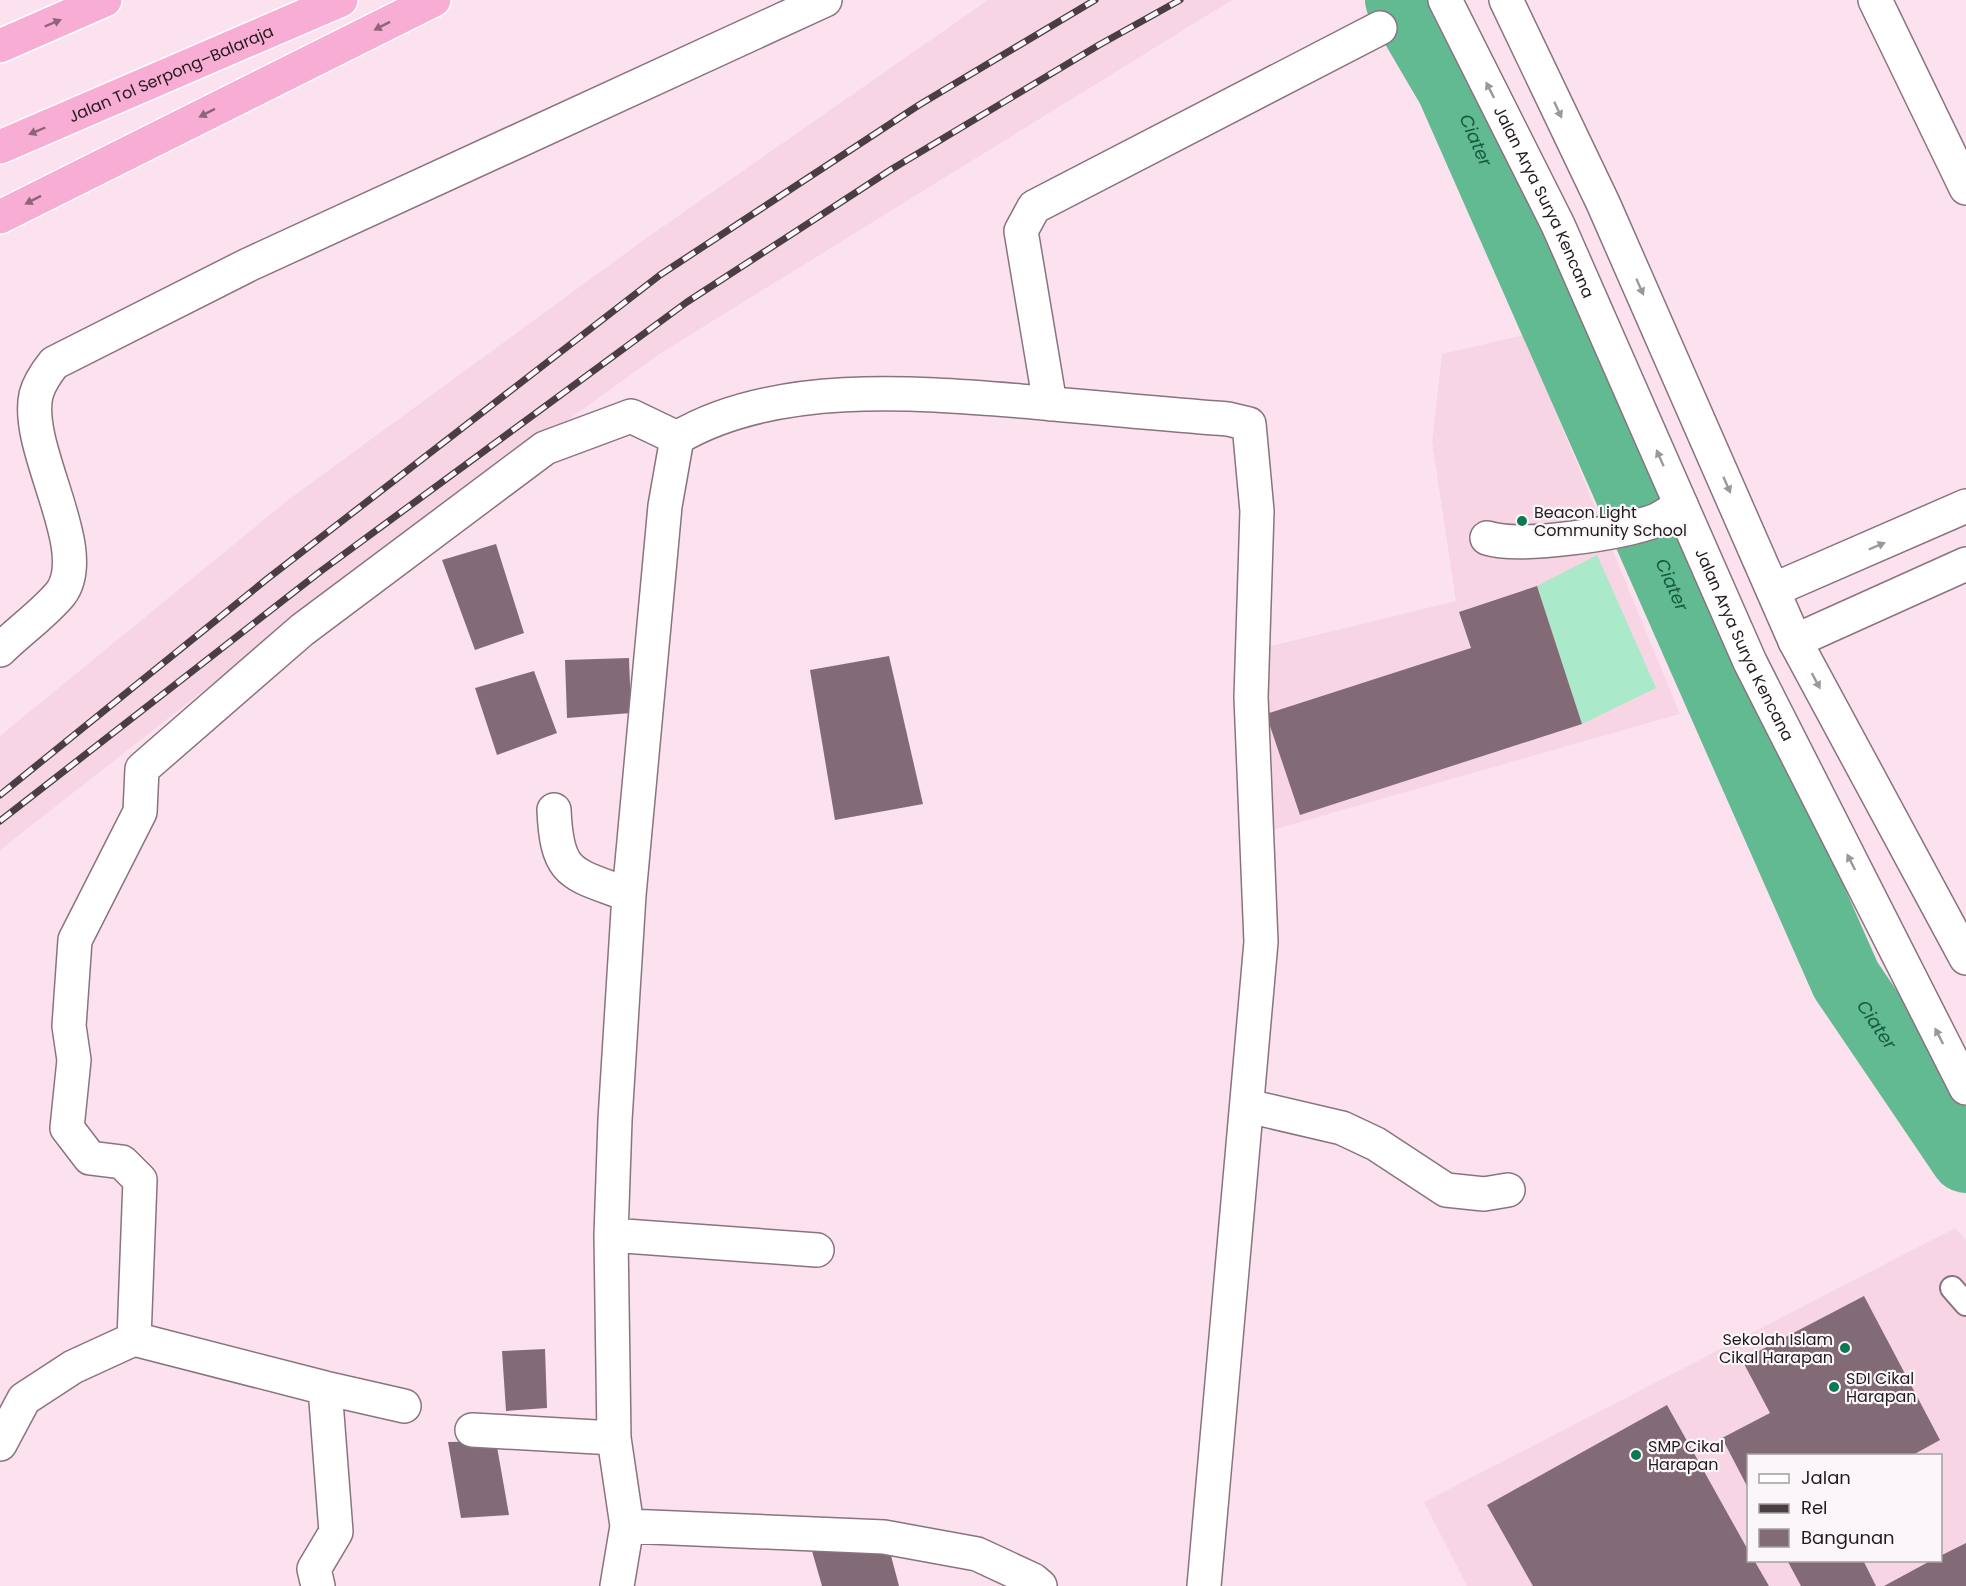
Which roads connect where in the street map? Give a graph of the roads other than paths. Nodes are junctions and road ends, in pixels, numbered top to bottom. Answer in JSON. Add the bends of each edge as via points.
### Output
{"nodes":[{"id":1,"x":105,"y":0,"type":"edge"},
{"id":2,"x":341,"y":0,"type":"edge"},
{"id":3,"x":434,"y":0,"type":"edge"},
{"id":4,"x":825,"y":0,"type":"edge"},
{"id":5,"x":1445,"y":0,"type":"edge"},
{"id":6,"x":1506,"y":0,"type":"edge"},
{"id":7,"x":1875,"y":0,"type":"edge"},
{"id":8,"x":1380,"y":28,"type":"dead end"},
{"id":9,"x":0,"y":46,"type":"edge"},
{"id":10,"x":0,"y":147,"type":"edge"},
{"id":11,"x":1966,"y":188,"type":"edge"},
{"id":12,"x":1603,"y":203,"type":"junction"},
{"id":13,"x":0,"y":217,"type":"edge"},
{"id":14,"x":1558,"y":225,"type":"junction"},
{"id":15,"x":1050,"y":404,"type":"junction"},
{"id":16,"x":676,"y":438,"type":"junction"},
{"id":17,"x":1966,"y":506,"type":"edge"},
{"id":18,"x":1670,"y":512,"type":"junction"},
{"id":19,"x":1487,"y":538,"type":"dead end"},
{"id":20,"x":1966,"y":564,"type":"edge"},
{"id":21,"x":1773,"y":590,"type":"junction"},
{"id":22,"x":1728,"y":610,"type":"junction"},
{"id":23,"x":1795,"y":641,"type":"junction"},
{"id":24,"x":0,"y":650,"type":"edge"},
{"id":25,"x":1750,"y":662,"type":"junction"},
{"id":26,"x":554,"y":810,"type":"dead end"},
{"id":27,"x":628,"y":895,"type":"junction"},
{"id":28,"x":1966,"y":958,"type":"edge"},
{"id":29,"x":1966,"y":1088,"type":"edge"},
{"id":30,"x":1248,"y":1106,"type":"junction"},
{"id":31,"x":1508,"y":1190,"type":"dead end"},
{"id":32,"x":610,"y":1235,"type":"junction"},
{"id":33,"x":817,"y":1250,"type":"dead end"},
{"id":34,"x":134,"y":1339,"type":"junction"},
{"id":35,"x":325,"y":1388,"type":"junction"},
{"id":36,"x":404,"y":1406,"type":"dead end"},
{"id":37,"x":472,"y":1430,"type":"dead end"},
{"id":38,"x":614,"y":1438,"type":"junction"},
{"id":39,"x":0,"y":1444,"type":"edge"},
{"id":40,"x":627,"y":1526,"type":"junction"},
{"id":41,"x":318,"y":1586,"type":"edge"},
{"id":42,"x":616,"y":1586,"type":"edge"},
{"id":43,"x":1040,"y":1586,"type":"edge"},
{"id":44,"x":1204,"y":1586,"type":"edge"}],
"edges":[{"from":9,"to":1,"type":"highway","one_way":true},
{"from":2,"to":10,"type":"highway","name":"Jalan Tol Serpong–Balaraja","one_way":true},
{"from":3,"to":13,"type":"highway","one_way":true},
{"from":4,"to":24,"type":"street","via":[[248,264],[54,363],[36,396],[37,432],[68,542],[68,571],[62,592]]},
{"from":14,"to":5,"type":"street","name":"Jalan Arya Surya Kencana","one_way":true},
{"from":6,"to":12,"type":"street","one_way":true},
{"from":7,"to":11,"type":"street"},
{"from":8,"to":15,"type":"street","via":[[1034,207],[1021,231]]},
{"from":12,"to":14,"type":"street"},
{"from":12,"to":21,"type":"street","one_way":true},
{"from":18,"to":14,"type":"street","name":"Jalan Arya Surya Kencana","one_way":true},
{"from":15,"to":16,"type":"street","via":[[913,393],[784,400],[703,423]]},
{"from":15,"to":30,"type":"street","via":[[1249,424],[1257,511],[1251,697],[1261,942]]},
{"from":16,"to":27,"type":"street","via":[[665,506]]},
{"from":16,"to":34,"type":"street","via":[[631,416],[545,448],[302,630],[142,769],[140,812],[75,940],[69,1026],[74,1060],[67,1128],[90,1158],[122,1162],[140,1180]]},
{"from":21,"to":17,"type":"street","one_way":true},
{"from":18,"to":19,"type":"street","via":[[1624,530],[1515,542]]},
{"from":18,"to":22,"type":"street","name":"Jalan Arya Surya Kencana"},
{"from":20,"to":23,"type":"street"},
{"from":21,"to":22,"type":"street"},
{"from":21,"to":23,"type":"street"},
{"from":22,"to":25,"type":"street","name":"Jalan Arya Surya Kencana"},
{"from":23,"to":25,"type":"street"},
{"from":23,"to":28,"type":"street","one_way":true},
{"from":29,"to":25,"type":"street","name":"Jalan Arya Surya Kencana","one_way":true},
{"from":26,"to":27,"type":"street","via":[[558,854],[567,866]]},
{"from":27,"to":32,"type":"street"},
{"from":30,"to":31,"type":"street","via":[[1342,1128],[1376,1144],[1446,1190],[1484,1194]]},
{"from":30,"to":44,"type":"street"},
{"from":32,"to":33,"type":"street"},
{"from":32,"to":38,"type":"street"},
{"from":34,"to":35,"type":"street"},
{"from":34,"to":39,"type":"street","via":[[73,1367],[24,1399]]},
{"from":35,"to":36,"type":"street"},
{"from":35,"to":41,"type":"street","via":[[336,1532],[314,1569]]},
{"from":37,"to":38,"type":"street"},
{"from":38,"to":40,"type":"street"},
{"from":40,"to":42,"type":"street"},
{"from":40,"to":43,"type":"street","via":[[884,1537],[977,1554]]}]}
